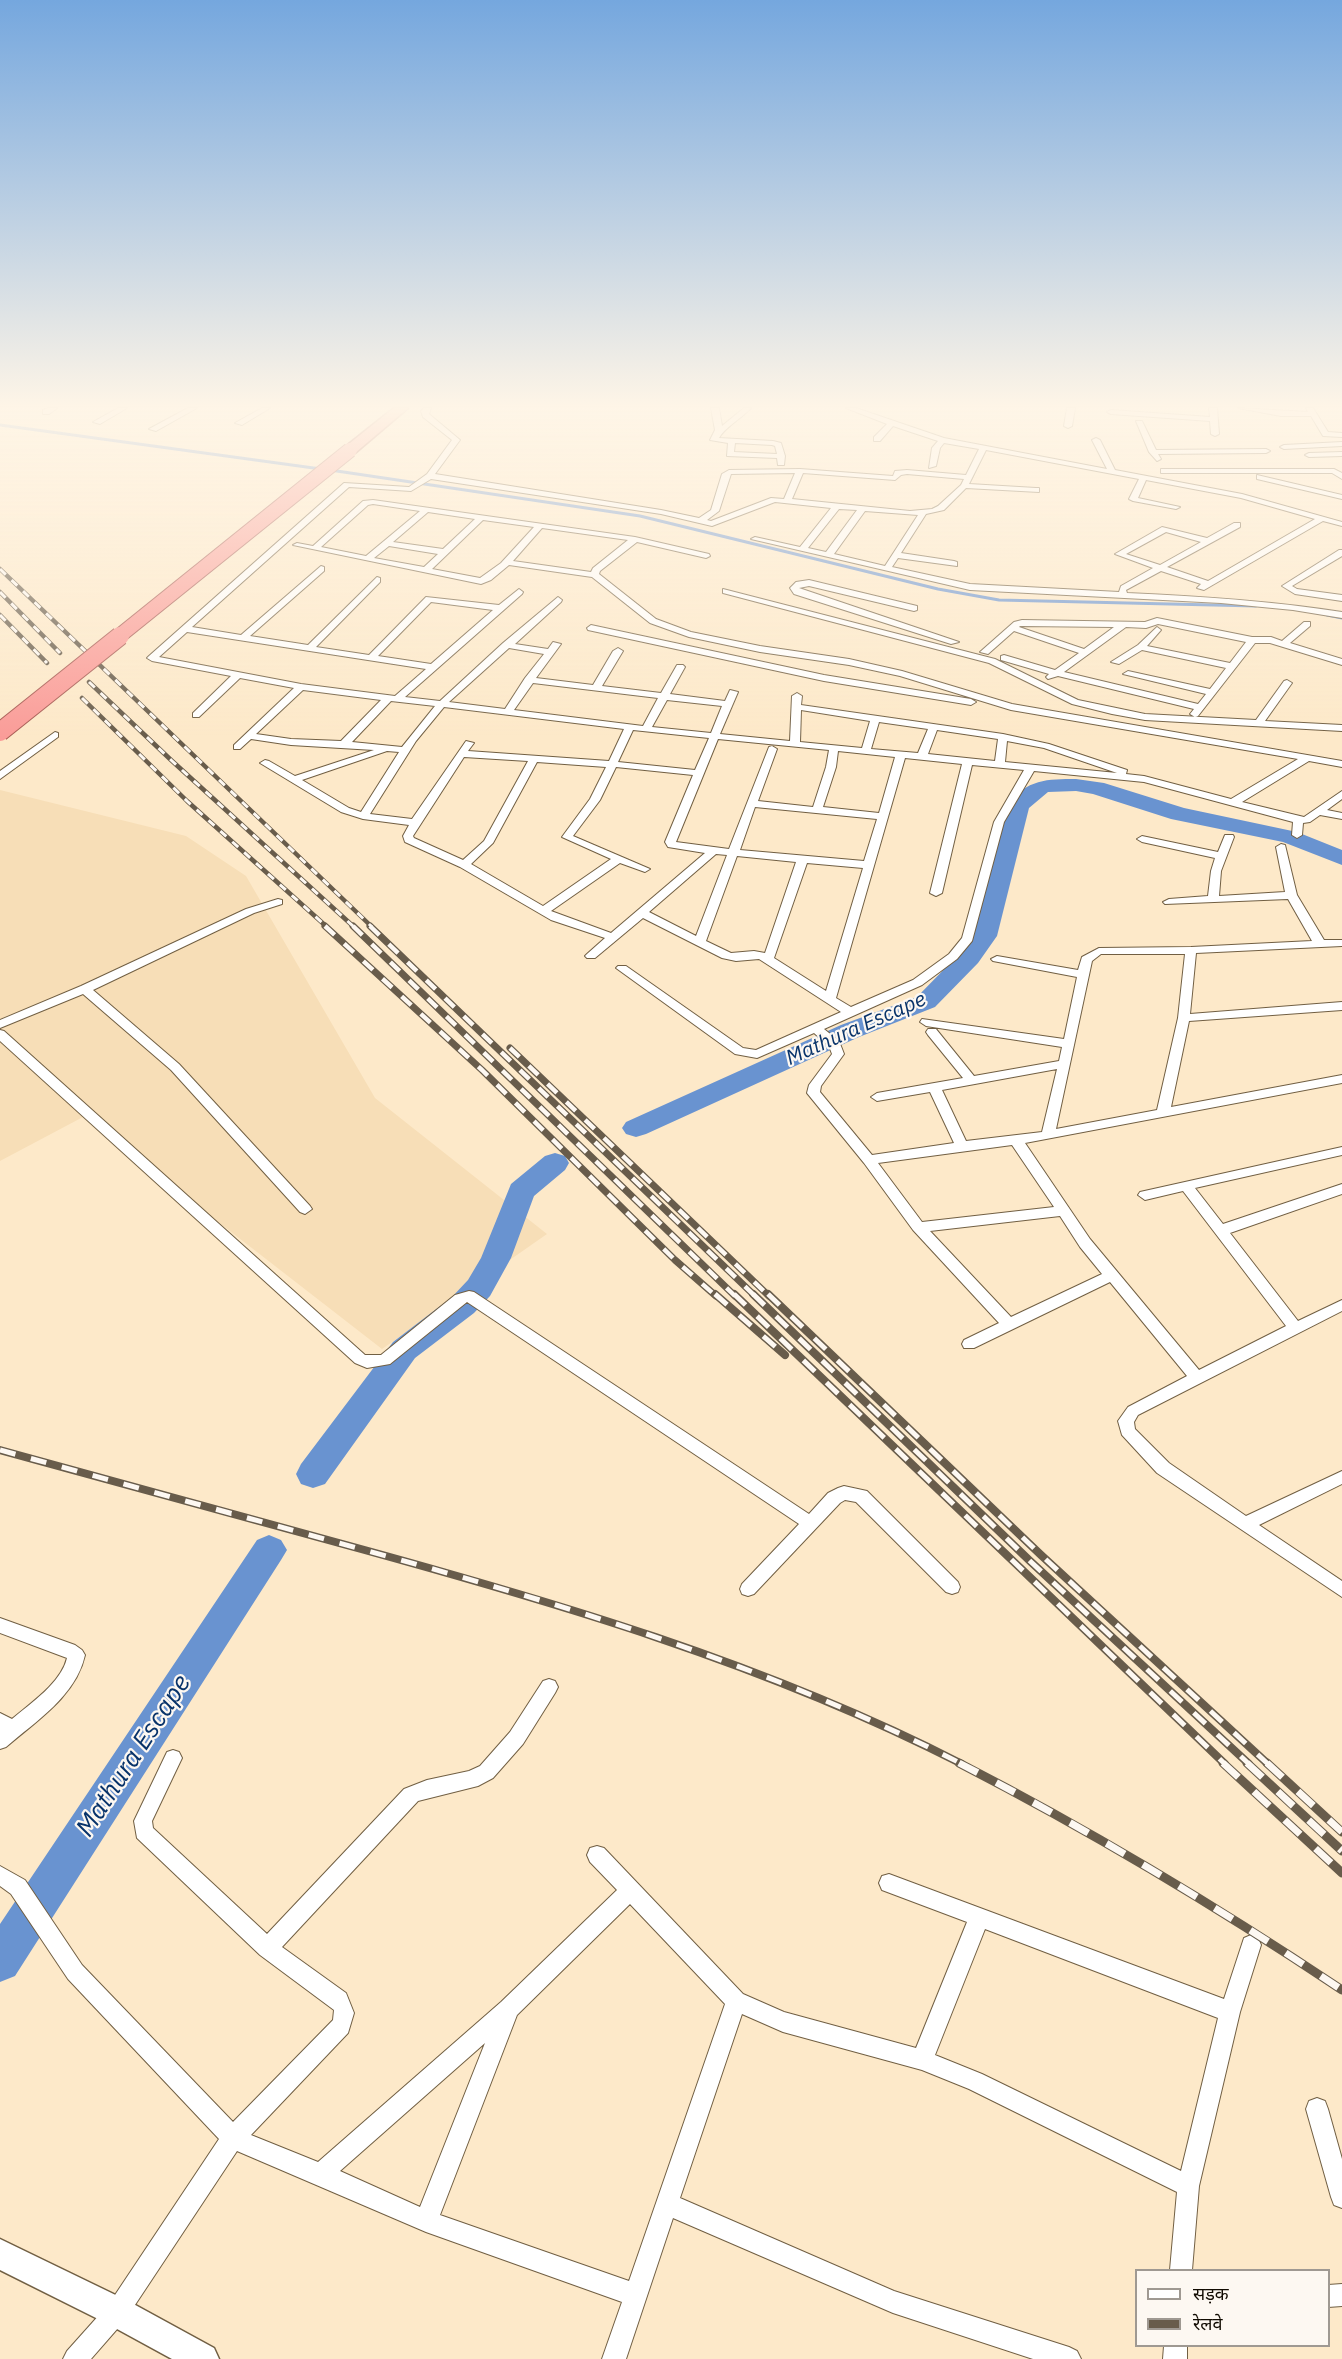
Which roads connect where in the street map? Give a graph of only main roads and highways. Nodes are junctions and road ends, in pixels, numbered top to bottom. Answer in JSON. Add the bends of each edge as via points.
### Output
{"nodes":[{"id":1,"x":257,"y":518,"type":"edge"},
{"id":2,"x":261,"y":518,"type":"edge"},
{"id":3,"x":0,"y":720,"type":"edge"},
{"id":4,"x":0,"y":732,"type":"edge"}],
"edges":[{"from":1,"to":3,"type":"highway"},
{"from":2,"to":4,"type":"highway","bridge":true}]}
